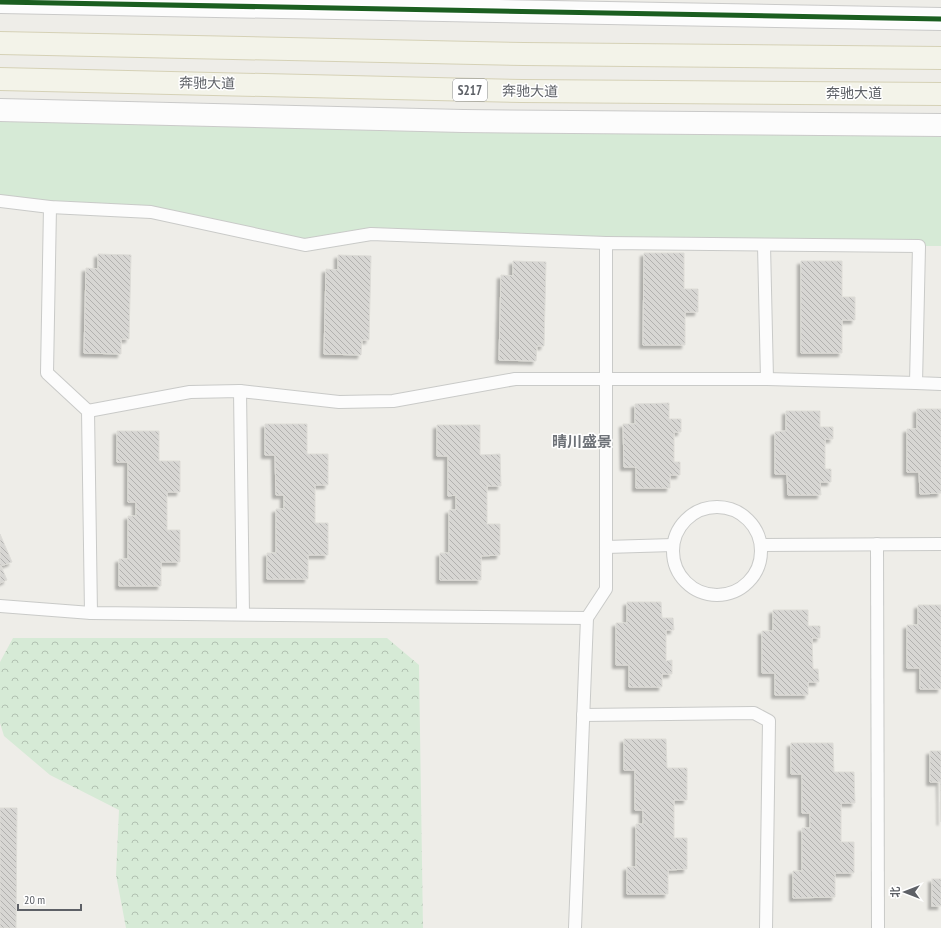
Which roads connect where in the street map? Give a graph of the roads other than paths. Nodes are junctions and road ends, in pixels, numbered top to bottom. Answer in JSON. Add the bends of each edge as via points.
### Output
{"nodes":[{"id":1,"x":0,"y":2,"type":"edge"},
{"id":2,"x":941,"y":19,"type":"edge"},
{"id":3,"x":0,"y":43,"type":"edge"},
{"id":4,"x":941,"y":58,"type":"edge"},
{"id":5,"x":0,"y":79,"type":"edge"},
{"id":6,"x":941,"y":94,"type":"edge"},
{"id":7,"x":0,"y":110,"type":"edge"},
{"id":8,"x":941,"y":125,"type":"edge"},
{"id":9,"x":0,"y":201,"type":"edge"},
{"id":10,"x":50,"y":207,"type":"junction"},
{"id":11,"x":606,"y":243,"type":"junction"},
{"id":12,"x":764,"y":245,"type":"junction"},
{"id":13,"x":606,"y":380,"type":"junction"},
{"id":14,"x":767,"y":380,"type":"junction"},
{"id":15,"x":916,"y":383,"type":"junction"},
{"id":16,"x":941,"y":384,"type":"edge"},
{"id":17,"x":240,"y":391,"type":"junction"},
{"id":18,"x":88,"y":411,"type":"junction"},
{"id":19,"x":877,"y":544,"type":"junction"},
{"id":20,"x":941,"y":544,"type":"edge"},
{"id":21,"x":673,"y":545,"type":"junction"},
{"id":22,"x":761,"y":545,"type":"junction"},
{"id":23,"x":606,"y":548,"type":"junction"},
{"id":24,"x":0,"y":606,"type":"edge"},
{"id":25,"x":91,"y":613,"type":"junction"},
{"id":26,"x":243,"y":614,"type":"junction"},
{"id":27,"x":587,"y":618,"type":"junction"},
{"id":28,"x":583,"y":715,"type":"junction"},
{"id":29,"x":575,"y":928,"type":"edge"},
{"id":30,"x":766,"y":928,"type":"edge"},
{"id":31,"x":878,"y":928,"type":"edge"}],
"edges":[{"from":1,"to":2,"type":"street"},
{"from":3,"to":4,"type":"main road","via":[[524,54]]},
{"from":5,"to":6,"type":"main road","name":"奔驰大道","number":"S217","via":[[522,91]]},
{"from":7,"to":8,"type":"street","via":[[463,121]]},
{"from":9,"to":10,"type":"lane"},
{"from":10,"to":11,"type":"lane","via":[[151,212],[305,245],[371,234]]},
{"from":10,"to":18,"type":"lane","via":[[47,373]]},
{"from":11,"to":12,"type":"lane"},
{"from":11,"to":13,"type":"lane"},
{"from":12,"to":14,"type":"lane"},
{"from":12,"to":15,"type":"lane","via":[[919,246]]},
{"from":13,"to":14,"type":"lane"},
{"from":13,"to":17,"type":"lane","via":[[515,380],[393,401],[339,402]]},
{"from":13,"to":23,"type":"lane"},
{"from":14,"to":15,"type":"lane"},
{"from":15,"to":16,"type":"lane"},
{"from":17,"to":18,"type":"lane","via":[[190,392]]},
{"from":17,"to":26,"type":"lane"},
{"from":18,"to":25,"type":"lane"},
{"from":19,"to":20,"type":"lane"},
{"from":19,"to":22,"type":"lane"},
{"from":19,"to":31,"type":"lane"},
{"from":21,"to":22,"type":"lane","via":[[680,526],[690,515],[704,508],[719,506],[734,510],[747,518],[756,530]]},
{"from":21,"to":22,"type":"lane","via":[[673,559],[685,581],[695,590],[722,595],[736,591],[756,572]]},
{"from":21,"to":23,"type":"lane"},
{"from":23,"to":27,"type":"lane","via":[[606,589]]},
{"from":24,"to":25,"type":"lane"},
{"from":25,"to":26,"type":"lane"},
{"from":26,"to":27,"type":"lane"},
{"from":27,"to":28,"type":"lane"},
{"from":28,"to":29,"type":"lane"},
{"from":28,"to":30,"type":"lane","via":[[754,713],[769,721]]}]}
